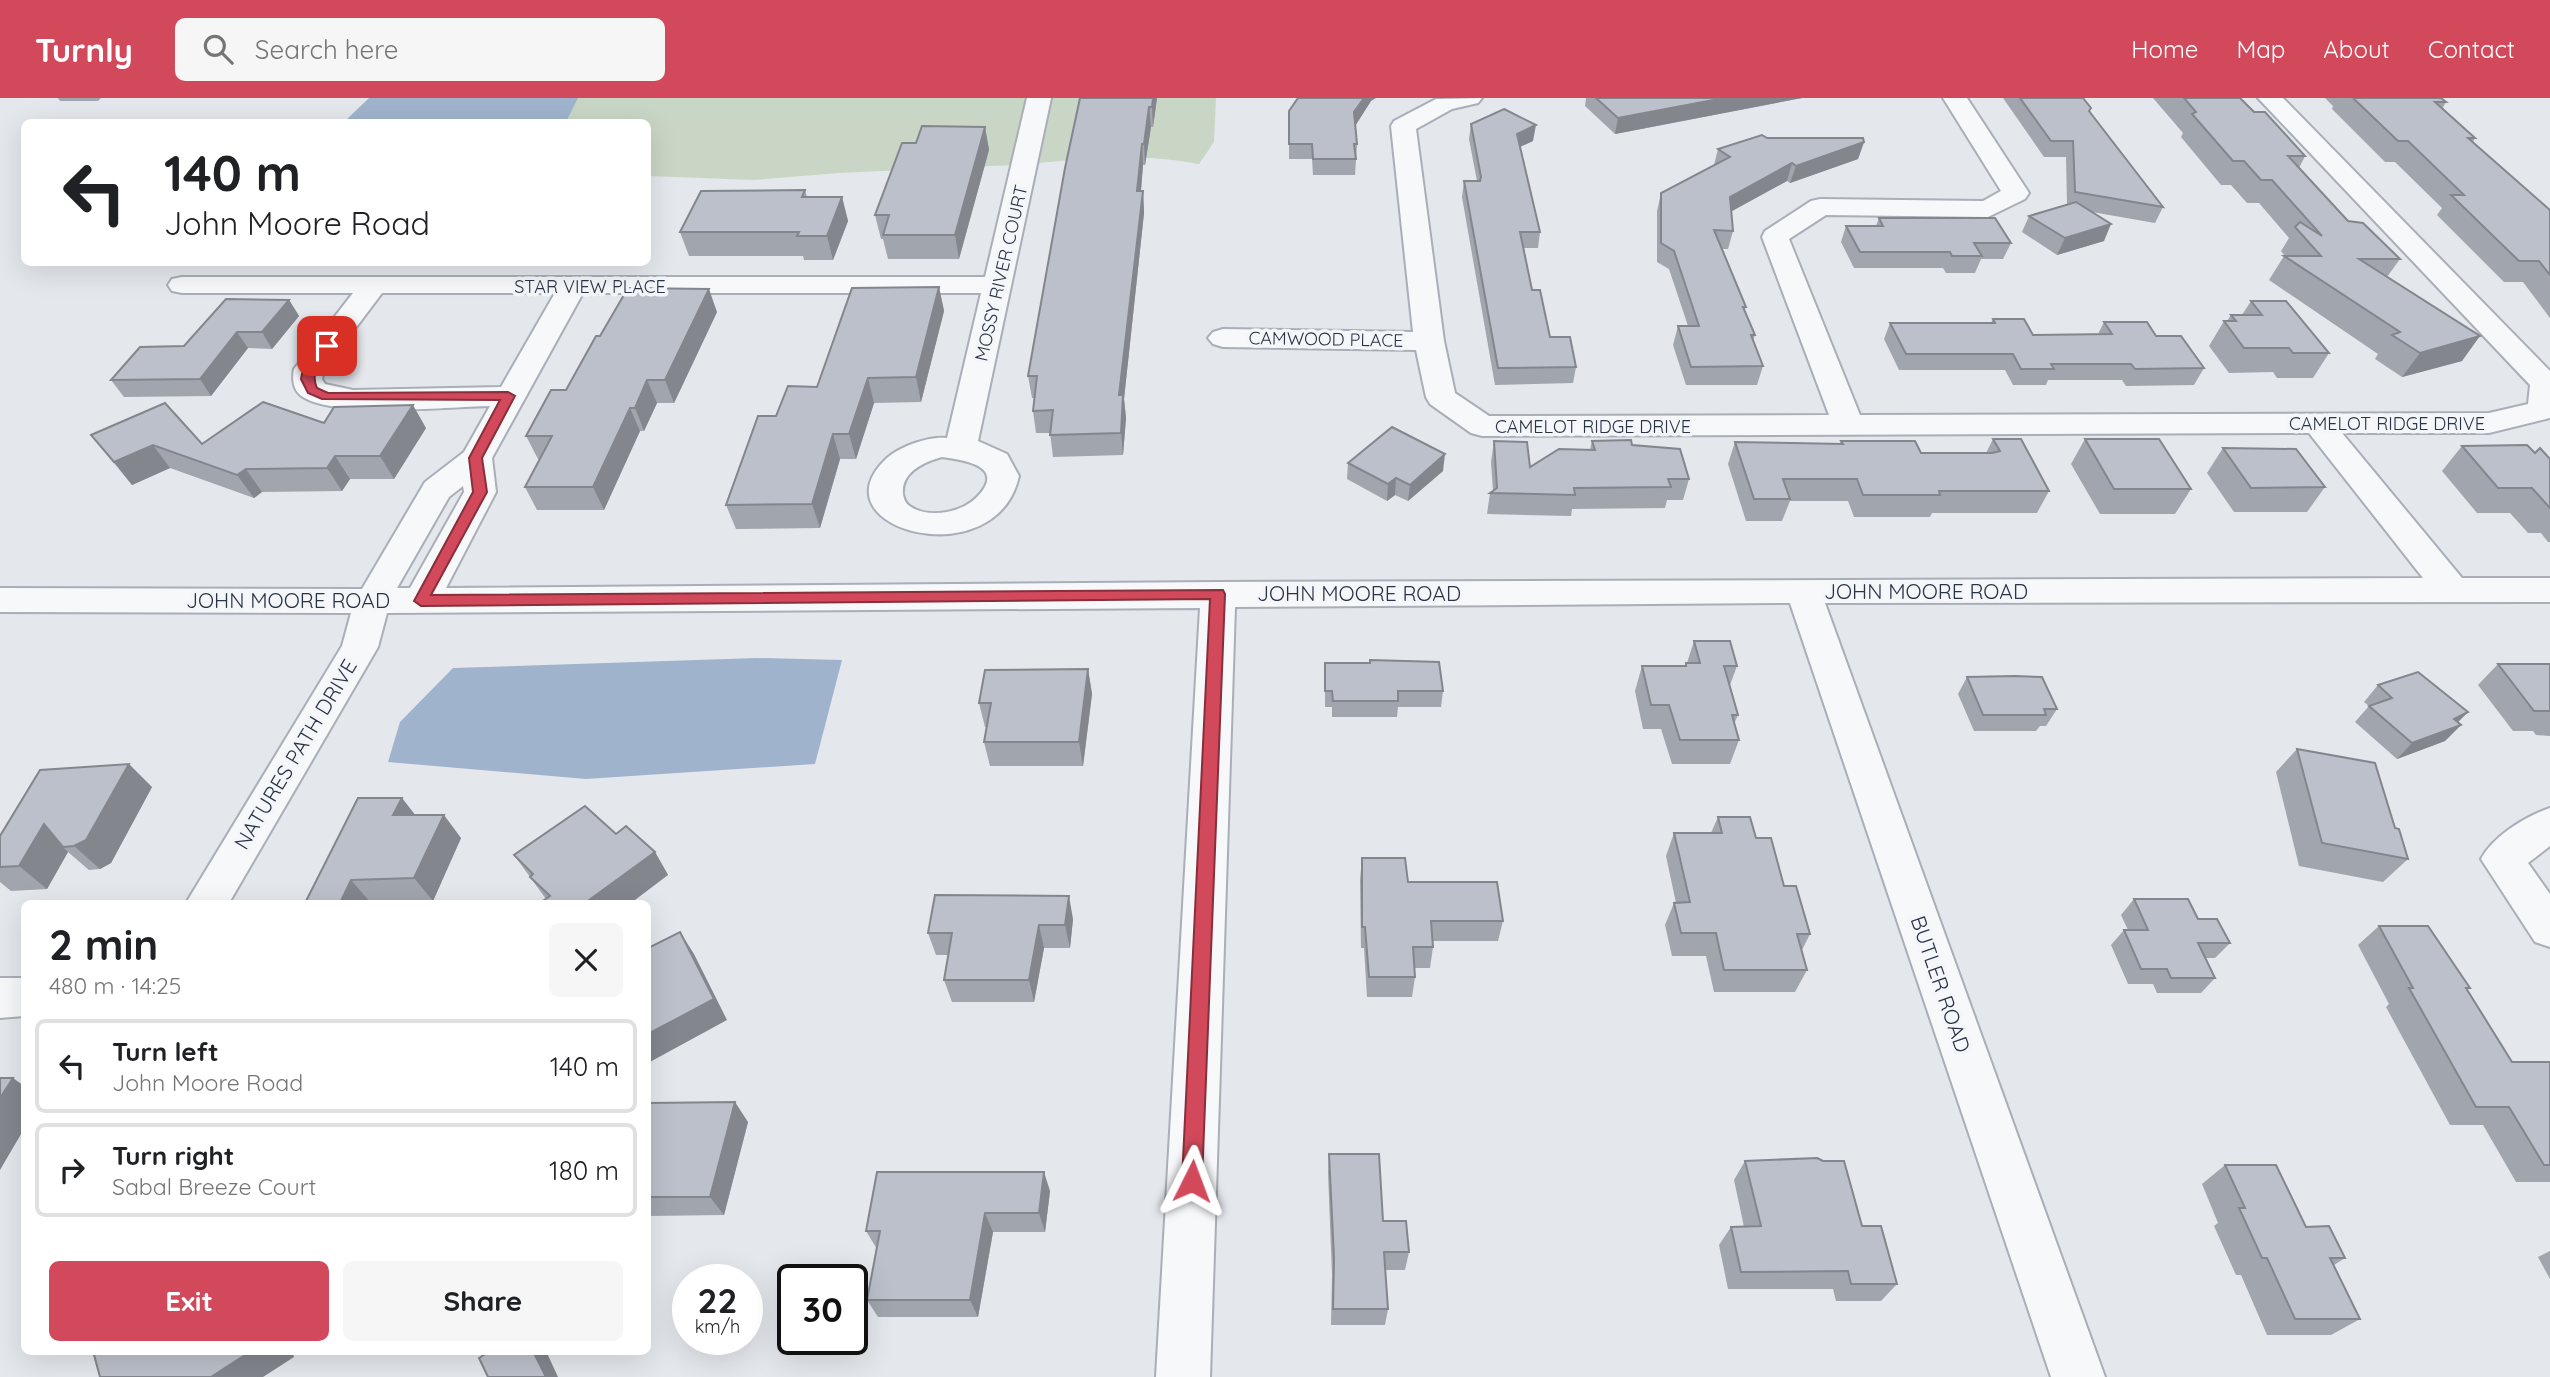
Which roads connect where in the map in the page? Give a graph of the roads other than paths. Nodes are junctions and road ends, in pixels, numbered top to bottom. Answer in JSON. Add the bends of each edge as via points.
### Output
{"nodes":[{"id":1,"x":1039,"y":98,"type":"edge"},
{"id":2,"x":1470,"y":98,"type":"edge"},
{"id":3,"x":1955,"y":98,"type":"edge"},
{"id":4,"x":2270,"y":98,"type":"edge"},
{"id":5,"x":182,"y":285,"type":"dead end"},
{"id":6,"x":999,"y":285,"type":"junction"},
{"id":7,"x":373,"y":286,"type":"junction"},
{"id":8,"x":573,"y":286,"type":"junction"},
{"id":9,"x":1223,"y":338,"type":"dead end"},
{"id":10,"x":1429,"y":341,"type":"junction"},
{"id":11,"x":508,"y":396,"type":"junction"},
{"id":12,"x":2318,"y":424,"type":"junction"},
{"id":13,"x":1848,"y":425,"type":"junction"},
{"id":14,"x":961,"y":447,"type":"dead end"},
{"id":15,"x":476,"y":458,"type":"junction"},
{"id":16,"x":421,"y":518,"type":"junction"},
{"id":17,"x":466,"y":519,"type":"junction"},
{"id":18,"x":2452,"y":590,"type":"junction"},
{"id":19,"x":2550,"y":590,"type":"edge"},
{"id":20,"x":1803,"y":591,"type":"junction"},
{"id":21,"x":1218,"y":594,"type":"junction"},
{"id":22,"x":0,"y":600,"type":"edge"},
{"id":23,"x":372,"y":601,"type":"junction"},
{"id":24,"x":421,"y":601,"type":"junction"},
{"id":25,"x":2550,"y":824,"type":"edge"},
{"id":26,"x":208,"y":900,"type":"edge"},
{"id":27,"x":2550,"y":929,"type":"edge"},
{"id":28,"x":0,"y":998,"type":"edge"},
{"id":29,"x":21,"y":998,"type":"edge"},
{"id":30,"x":1183,"y":1377,"type":"edge"},
{"id":31,"x":2078,"y":1377,"type":"edge"}],
"edges":[{"from":1,"to":6,"type":"street","name":"MOSSY RIVER COURT"},
{"from":2,"to":10,"type":"street","name":"CAMELOT RIDGE DRIVE","via":[[1444,104],[1403,126]]},
{"from":3,"to":13,"type":"street","via":[[2016,193],[1988,209],[1820,208],[1775,237]]},
{"from":4,"to":12,"type":"street","name":"CAMELOT RIDGE DRIVE","via":[[2545,383],[2543,410],[2489,423]]},
{"from":5,"to":7,"type":"street","name":"STAR VIEW PLACE"},
{"from":6,"to":8,"type":"street","name":"STAR VIEW PLACE"},
{"from":6,"to":14,"type":"street","name":"MOSSY RIVER COURT"},
{"from":7,"to":8,"type":"street","name":"STAR VIEW PLACE"},
{"from":7,"to":11,"type":"street","via":[[309,369],[312,390],[327,397],[354,398]]},
{"from":8,"to":11,"type":"street"},
{"from":9,"to":10,"type":"street","name":"CAMWOOD PLACE"},
{"from":10,"to":13,"type":"street","name":"CAMELOT RIDGE DRIVE","via":[[1441,397],[1482,426]]},
{"from":11,"to":15,"type":"street"},
{"from":12,"to":13,"type":"street","name":"CAMELOT RIDGE DRIVE"},
{"from":12,"to":18,"type":"street"},
{"from":15,"to":16,"type":"street","name":"NATURES PATH DRIVE","via":[[437,490]]},
{"from":15,"to":17,"type":"street","via":[[480,492]]},
{"from":16,"to":17,"type":"street"},
{"from":16,"to":23,"type":"street","name":"NATURES PATH DRIVE"},
{"from":17,"to":24,"type":"street"},
{"from":18,"to":19,"type":"street","name":"JOHN MOORE ROAD"},
{"from":18,"to":20,"type":"street","name":"JOHN MOORE ROAD"},
{"from":20,"to":21,"type":"street","name":"JOHN MOORE ROAD"},
{"from":20,"to":31,"type":"street","name":"BUTLER ROAD"},
{"from":21,"to":24,"type":"street","name":"JOHN MOORE ROAD"},
{"from":21,"to":30,"type":"street"},
{"from":22,"to":23,"type":"street","name":"JOHN MOORE ROAD"},
{"from":23,"to":24,"type":"street","name":"JOHN MOORE ROAD"},
{"from":23,"to":26,"type":"street","name":"NATURES PATH DRIVE","via":[[360,646]]},
{"from":25,"to":27,"type":"street","via":[[2502,859]]},
{"from":28,"to":29,"type":"street"}]}
